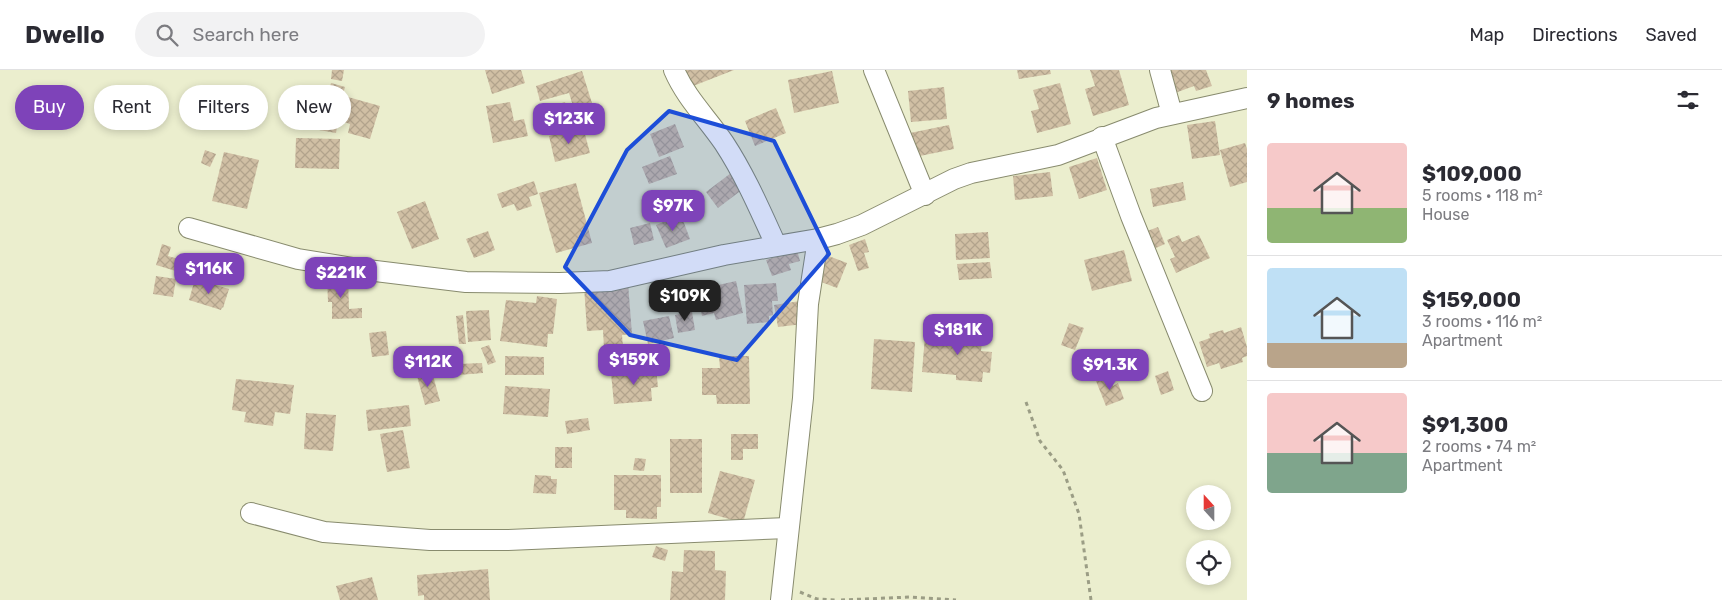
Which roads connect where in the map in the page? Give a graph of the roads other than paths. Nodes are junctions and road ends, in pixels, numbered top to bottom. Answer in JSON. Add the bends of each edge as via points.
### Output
{"nodes":[{"id":1,"x":674,"y":70,"type":"edge"},
{"id":2,"x":874,"y":70,"type":"edge"},
{"id":3,"x":1160,"y":70,"type":"edge"},
{"id":4,"x":1247,"y":98,"type":"edge"},
{"id":5,"x":1172,"y":114,"type":"junction"},
{"id":6,"x":1102,"y":137,"type":"junction"},
{"id":7,"x":924,"y":195,"type":"junction"},
{"id":8,"x":189,"y":228,"type":"dead end"},
{"id":9,"x":818,"y":239,"type":"junction"},
{"id":10,"x":776,"y":245,"type":"junction"},
{"id":11,"x":1202,"y":391,"type":"dead end"},
{"id":12,"x":251,"y":513,"type":"dead end"},
{"id":13,"x":788,"y":528,"type":"junction"},
{"id":14,"x":781,"y":600,"type":"edge"}],
"edges":[{"from":1,"to":10,"type":"street","via":[[692,103],[740,168]]},
{"from":2,"to":7,"type":"street"},
{"from":3,"to":5,"type":"street"},
{"from":4,"to":5,"type":"street"},
{"from":5,"to":6,"type":"street"},
{"from":6,"to":7,"type":"street","via":[[1058,155],[962,176]]},
{"from":6,"to":11,"type":"street"},
{"from":7,"to":9,"type":"street","via":[[862,225]]},
{"from":8,"to":10,"type":"street","via":[[298,259],[466,282],[610,281]]},
{"from":9,"to":10,"type":"street"},
{"from":9,"to":13,"type":"street","via":[[808,304]]},
{"from":12,"to":13,"type":"street","via":[[324,532],[430,540]]},
{"from":13,"to":14,"type":"street"}]}
